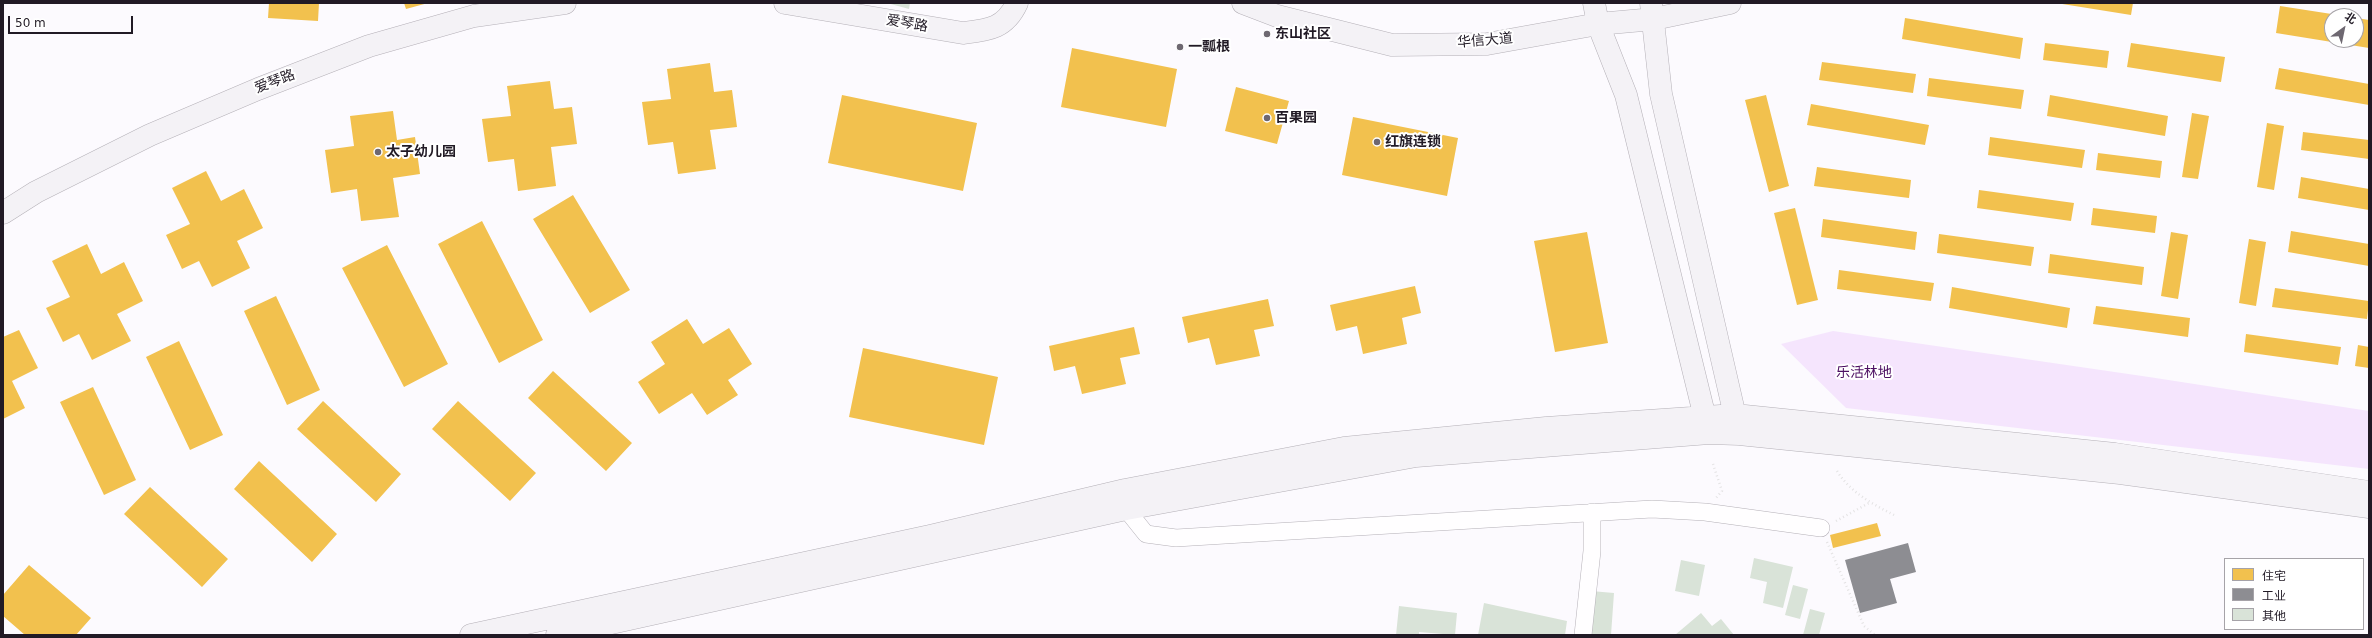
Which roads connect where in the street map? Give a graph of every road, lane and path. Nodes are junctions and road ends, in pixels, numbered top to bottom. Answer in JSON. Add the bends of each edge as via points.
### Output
{"nodes":[{"id":1,"x":565,"y":3,"type":"edge"},
{"id":2,"x":785,"y":3,"type":"edge"},
{"id":3,"x":1017,"y":3,"type":"edge"},
{"id":4,"x":1243,"y":3,"type":"edge"},
{"id":5,"x":1730,"y":3,"type":"edge"},
{"id":6,"x":1652,"y":11,"type":"edge"},
{"id":7,"x":1596,"y":13,"type":"edge"},
{"id":8,"x":3,"y":213,"type":"edge"},
{"id":9,"x":1737,"y":424,"type":"junction"},
{"id":10,"x":1707,"y":425,"type":"junction"},
{"id":11,"x":1713,"y":464,"type":"dead end"},
{"id":12,"x":1837,"y":471,"type":"dead end"},
{"id":13,"x":2369,"y":492,"type":"edge"},
{"id":14,"x":1869,"y":503,"type":"junction"},
{"id":15,"x":2369,"y":507,"type":"edge"},
{"id":16,"x":1126,"y":509,"type":"junction"},
{"id":17,"x":1592,"y":512,"type":"junction"},
{"id":18,"x":1705,"y":512,"type":"junction"},
{"id":19,"x":1894,"y":515,"type":"dead end"},
{"id":20,"x":1821,"y":528,"type":"junction"},
{"id":21,"x":471,"y":635,"type":"edge"},
{"id":22,"x":557,"y":635,"type":"edge"},
{"id":23,"x":1584,"y":635,"type":"edge"},
{"id":24,"x":1874,"y":635,"type":"edge"}],
"edges":[{"from":1,"to":8,"type":"street","name":"爱琴路","via":[[474,16],[369,46],[150,135],[36,192]]},
{"from":2,"to":3,"type":"street","name":"爱琴路","via":[[963,33],[992,30],[1012,14]]},
{"from":4,"to":7,"type":"street","name":"华信大道","via":[[1277,16],[1392,45],[1487,44]]},
{"from":5,"to":6,"type":"street","name":"华信大道"},
{"from":6,"to":7,"type":"street","name":"华信大道"},
{"from":6,"to":9,"type":"street","via":[[1661,94]]},
{"from":7,"to":10,"type":"street","via":[[1626,95]]},
{"from":9,"to":10,"type":"street"},
{"from":9,"to":13,"type":"street","via":[[2115,454]]},
{"from":9,"to":15,"type":"street"},
{"from":10,"to":16,"type":"street","via":[[1416,456]]},
{"from":10,"to":21,"type":"street","via":[[1546,428],[1344,448],[1125,490],[930,536]]},
{"from":11,"to":18,"type":"path","via":[[1722,491]]},
{"from":12,"to":14,"type":"path","via":[[1842,480]]},
{"from":14,"to":19,"type":"path"},
{"from":14,"to":20,"type":"path"},
{"from":16,"to":17,"type":"street","via":[[1146,534],[1176,538]]},
{"from":16,"to":22,"type":"street"},
{"from":17,"to":18,"type":"street","via":[[1652,509]]},
{"from":17,"to":23,"type":"street","via":[[1592,552]]},
{"from":18,"to":20,"type":"street"},
{"from":20,"to":24,"type":"path","via":[[1864,626]]}]}
